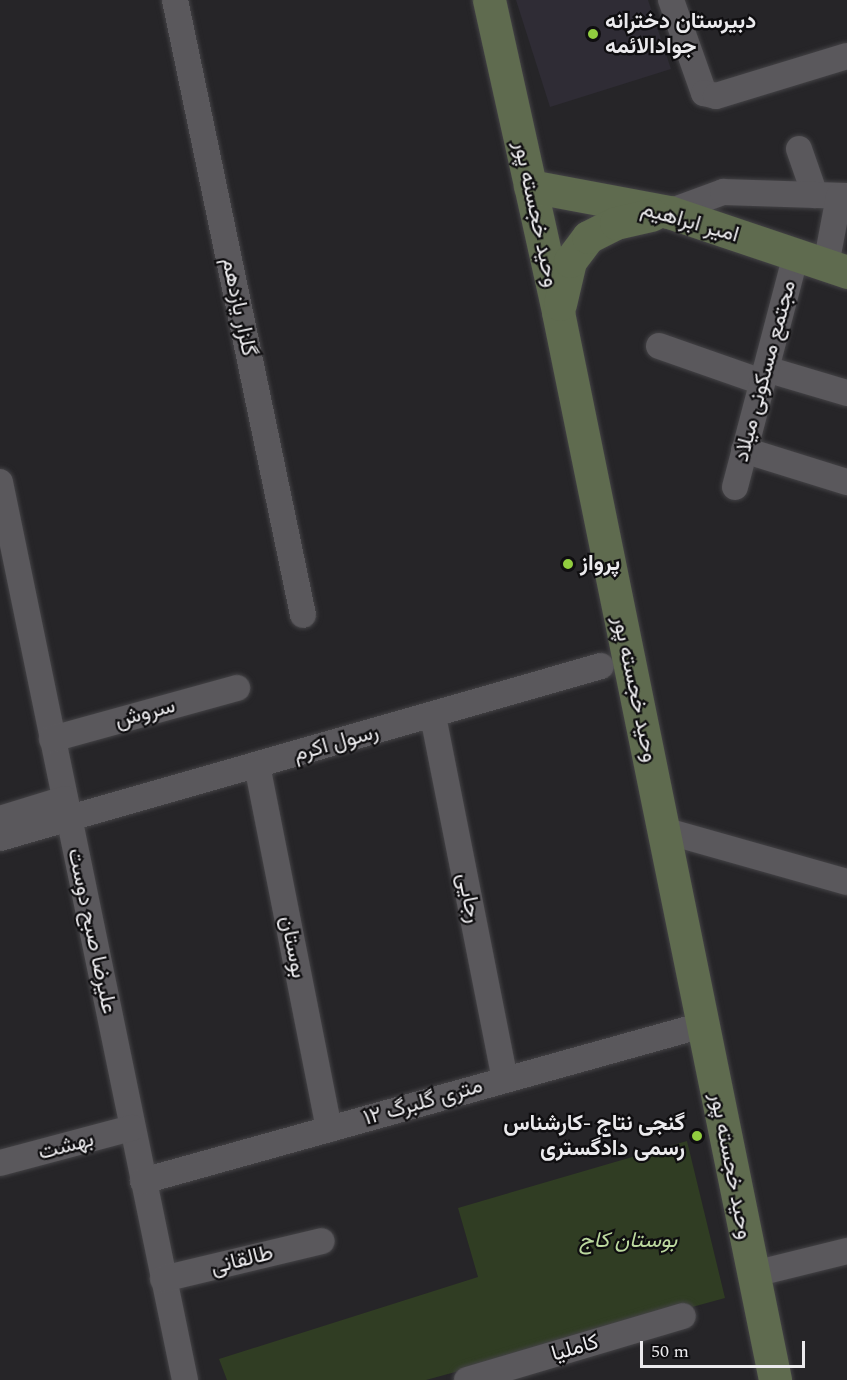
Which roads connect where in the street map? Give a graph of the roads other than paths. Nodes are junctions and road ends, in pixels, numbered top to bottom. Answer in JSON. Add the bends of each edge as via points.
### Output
{"nodes":[{"id":1,"x":175,"y":0,"type":"edge"},
{"id":2,"x":489,"y":0,"type":"edge"},
{"id":3,"x":671,"y":0,"type":"edge"},
{"id":4,"x":847,"y":56,"type":"edge"},
{"id":5,"x":799,"y":148,"type":"dead end"},
{"id":6,"x":531,"y":186,"type":"junction"},
{"id":7,"x":834,"y":196,"type":"edge"},
{"id":8,"x":669,"y":212,"type":"junction"},
{"id":9,"x":823,"y":264,"type":"edge"},
{"id":10,"x":558,"y":312,"type":"junction"},
{"id":11,"x":659,"y":346,"type":"dead end"},
{"id":12,"x":764,"y":376,"type":"junction"},
{"id":13,"x":847,"y":393,"type":"edge"},
{"id":14,"x":744,"y":450,"type":"junction"},
{"id":15,"x":0,"y":482,"type":"edge"},
{"id":16,"x":847,"y":482,"type":"edge"},
{"id":17,"x":735,"y":487,"type":"dead end"},
{"id":18,"x":303,"y":615,"type":"dead end"},
{"id":19,"x":601,"y":666,"type":"dead end"},
{"id":20,"x":237,"y":688,"type":"dead end"},
{"id":21,"x":433,"y":716,"type":"junction"},
{"id":22,"x":52,"y":738,"type":"junction"},
{"id":23,"x":257,"y":765,"type":"junction"},
{"id":24,"x":67,"y":808,"type":"junction"},
{"id":25,"x":0,"y":819,"type":"edge"},
{"id":26,"x":663,"y":830,"type":"junction"},
{"id":27,"x":0,"y":838,"type":"edge"},
{"id":28,"x":847,"y":882,"type":"edge"},
{"id":29,"x":703,"y":1025,"type":"junction"},
{"id":30,"x":505,"y":1079,"type":"junction"},
{"id":31,"x":132,"y":1128,"type":"junction"},
{"id":32,"x":329,"y":1129,"type":"junction"},
{"id":33,"x":0,"y":1163,"type":"edge"},
{"id":34,"x":143,"y":1181,"type":"junction"},
{"id":35,"x":321,"y":1240,"type":"dead end"},
{"id":36,"x":847,"y":1251,"type":"edge"},
{"id":37,"x":754,"y":1275,"type":"junction"},
{"id":38,"x":163,"y":1279,"type":"junction"},
{"id":39,"x":683,"y":1316,"type":"dead end"},
{"id":40,"x":185,"y":1380,"type":"edge"},
{"id":41,"x":467,"y":1380,"type":"edge"},
{"id":42,"x":775,"y":1380,"type":"edge"}],
"edges":[{"from":1,"to":18,"type":"street","name":"گلزار یازدهم"},
{"from":2,"to":6,"type":"main road","name":"وحید خجسته پور"},
{"from":3,"to":4,"type":"street","via":[[704,93],[716,96]]},
{"from":5,"to":7,"type":"street"},
{"from":6,"to":8,"type":"main road","name":"امیر ابراهیم"},
{"from":6,"to":10,"type":"main road","name":"وحید خجسته پور"},
{"from":7,"to":8,"type":"street","via":[[723,192]]},
{"from":7,"to":9,"type":"street","name":"مجتمع مسکونی میلاد"},
{"from":8,"to":9,"type":"main road","name":"امیر ابراهیم"},
{"from":8,"to":10,"type":"main road","via":[[616,223],[588,237],[570,261]]},
{"from":9,"to":12,"type":"street","name":"مجتمع مسکونی میلاد"},
{"from":10,"to":26,"type":"main road","name":"وحید خجسته پور"},
{"from":11,"to":12,"type":"street"},
{"from":12,"to":13,"type":"street"},
{"from":12,"to":14,"type":"street","name":"مجتمع مسکونی میلاد"},
{"from":14,"to":16,"type":"street"},
{"from":14,"to":17,"type":"street","name":"مجتمع مسکونی میلاد"},
{"from":15,"to":22,"type":"street","name":"علیرضا صبح دوست"},
{"from":19,"to":21,"type":"street","name":"رسول اکرم"},
{"from":20,"to":22,"type":"street","name":"سروش"},
{"from":21,"to":23,"type":"street","name":"رسول اکرم"},
{"from":21,"to":30,"type":"street","name":"رجایی"},
{"from":22,"to":24,"type":"street","name":"علیرضا صبح دوست"},
{"from":23,"to":24,"type":"street","name":"رسول اکرم"},
{"from":23,"to":32,"type":"street","name":"بوستان"},
{"from":24,"to":25,"type":"street"},
{"from":24,"to":27,"type":"street"},
{"from":24,"to":31,"type":"street","name":"علیرضا صبح دوست"},
{"from":26,"to":28,"type":"street"},
{"from":26,"to":29,"type":"main road","name":"وحید خجسته پور"},
{"from":29,"to":30,"type":"street","name":"۱۲ متری گلبرگ"},
{"from":29,"to":37,"type":"main road","name":"وحید خجسته پور"},
{"from":30,"to":32,"type":"street","name":"۱۲ متری گلبرگ"},
{"from":31,"to":33,"type":"street","name":"بهشت"},
{"from":31,"to":34,"type":"street","name":"علیرضا صبح دوست"},
{"from":32,"to":34,"type":"street","name":"۱۲ متری گلبرگ"},
{"from":34,"to":38,"type":"street","name":"علیرضا صبح دوست"},
{"from":35,"to":38,"type":"street","name":"طالقانی"},
{"from":36,"to":37,"type":"street"},
{"from":37,"to":42,"type":"main road","name":"وحید خجسته پور"},
{"from":38,"to":40,"type":"street","name":"علیرضا صبح دوست"},
{"from":39,"to":41,"type":"street","name":"کاملیا"}]}
